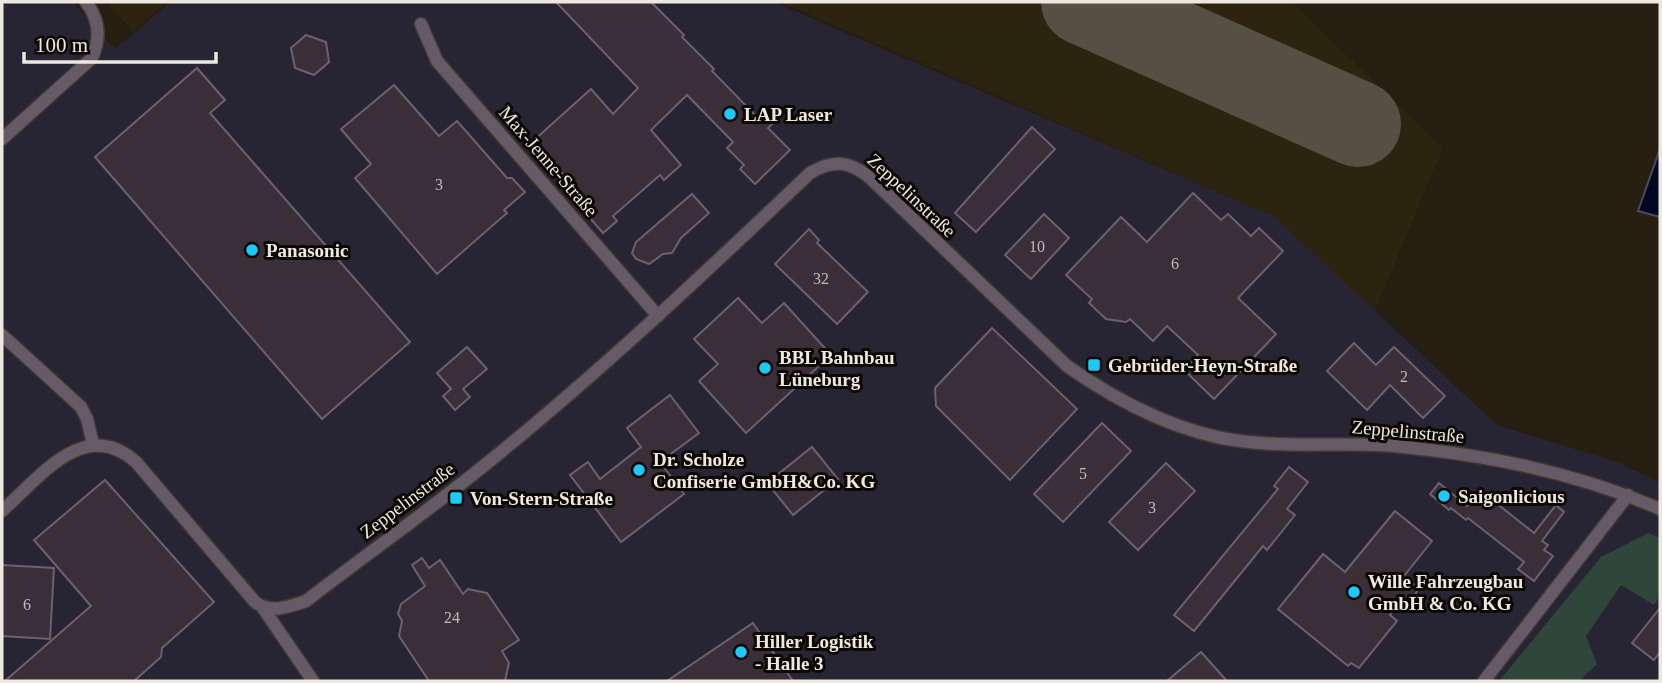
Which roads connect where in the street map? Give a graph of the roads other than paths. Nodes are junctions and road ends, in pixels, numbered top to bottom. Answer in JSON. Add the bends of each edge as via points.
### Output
{"nodes":[{"id":1,"x":86,"y":2,"type":"edge"},
{"id":2,"x":421,"y":24,"type":"dead end"},
{"id":3,"x":2,"y":139,"type":"edge"},
{"id":4,"x":658,"y":317,"type":"junction"},
{"id":5,"x":2,"y":335,"type":"edge"},
{"id":6,"x":93,"y":444,"type":"junction"},
{"id":7,"x":1628,"y":495,"type":"junction"},
{"id":8,"x":1660,"y":509,"type":"edge"},
{"id":9,"x":2,"y":511,"type":"edge"},
{"id":10,"x":263,"y":608,"type":"junction"},
{"id":11,"x":313,"y":681,"type":"edge"},
{"id":12,"x":1484,"y":681,"type":"edge"}],
"edges":[{"from":1,"to":3,"type":"street","via":[[97,26],[92,58]]},
{"from":2,"to":4,"type":"street","name":"Max-Jenne-Straße","via":[[437,61]]},
{"from":4,"to":7,"type":"street","name":"Zeppelinstraße","via":[[810,173],[824,165],[847,164],[869,177],[1067,366],[1098,388],[1167,421],[1240,441],[1393,446],[1466,455],[1549,469]]},
{"from":4,"to":10,"type":"street","name":"Zeppelinstraße","via":[[490,461],[306,601]]},
{"from":5,"to":6,"type":"street","via":[[80,407]]},
{"from":6,"to":9,"type":"street","via":[[65,456]]},
{"from":6,"to":10,"type":"street","via":[[114,446],[136,462]]},
{"from":7,"to":8,"type":"street","name":"Zeppelinstraße"},
{"from":7,"to":12,"type":"street"},
{"from":10,"to":11,"type":"street"}]}
